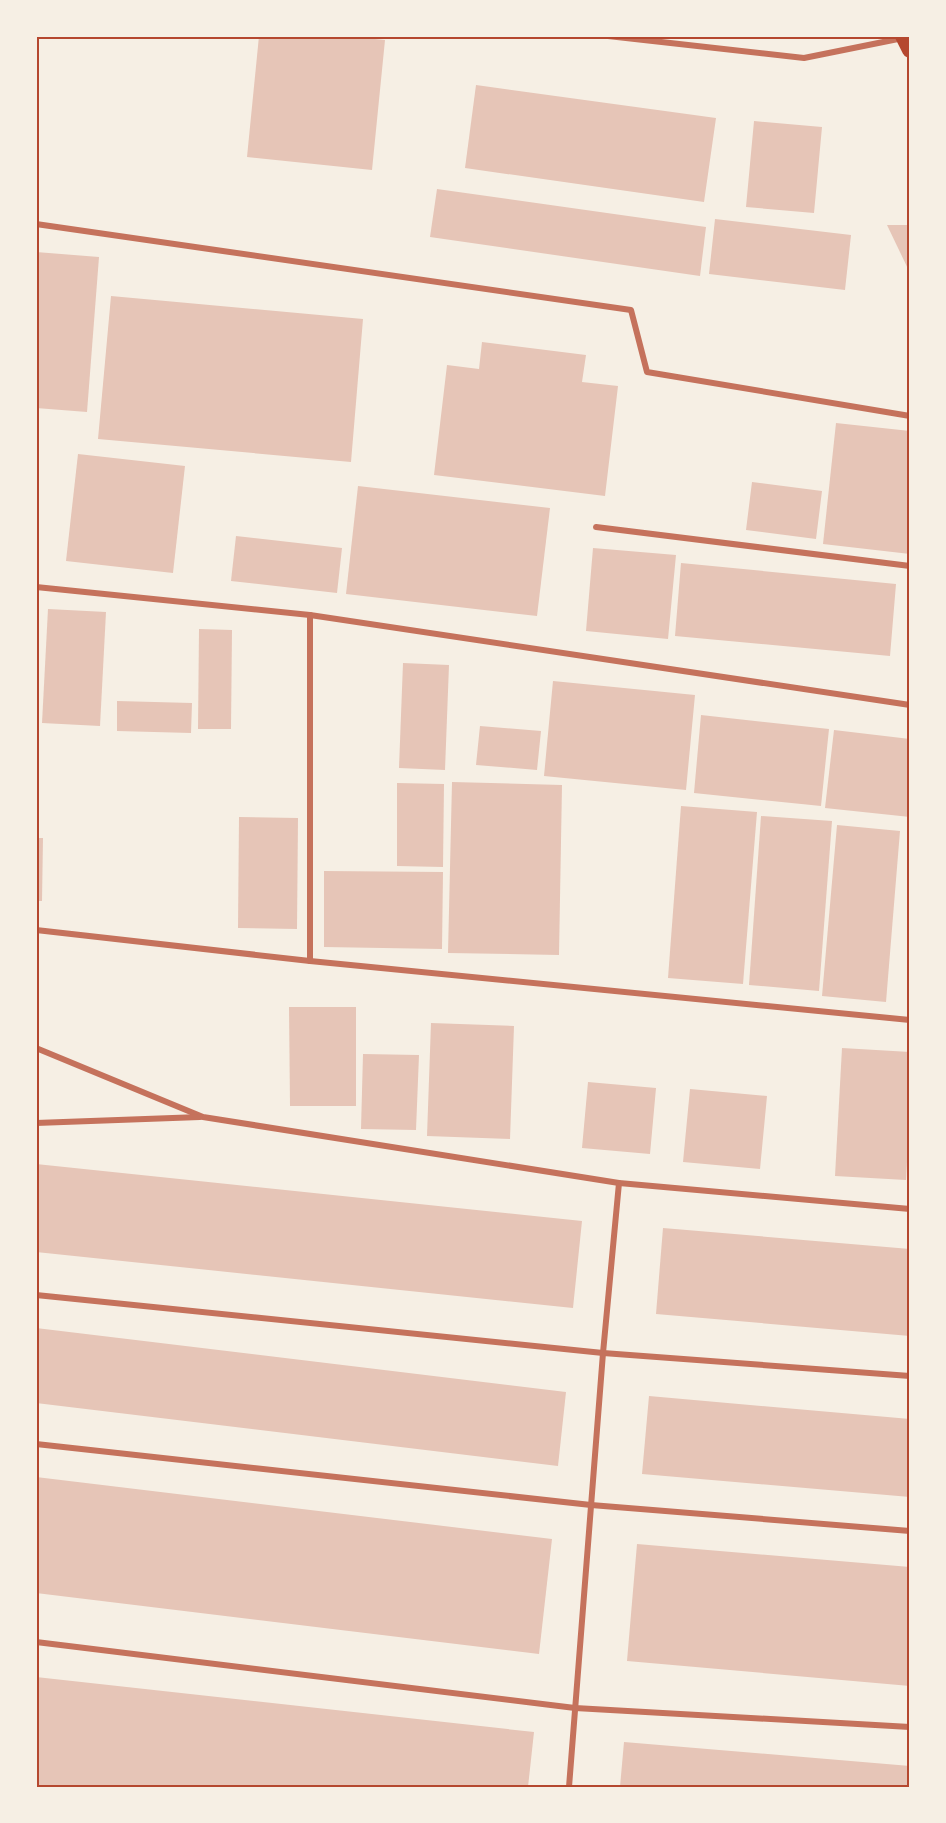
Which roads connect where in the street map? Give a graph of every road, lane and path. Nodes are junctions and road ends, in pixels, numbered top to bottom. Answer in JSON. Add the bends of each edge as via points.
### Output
{"nodes":[{"id":1,"x":608,"y":36,"type":"edge"},
{"id":2,"x":906,"y":41,"type":"edge"},
{"id":3,"x":36,"y":225,"type":"edge"},
{"id":4,"x":910,"y":416,"type":"edge"},
{"id":5,"x":596,"y":527,"type":"dead end"},
{"id":6,"x":910,"y":566,"type":"edge"},
{"id":7,"x":36,"y":587,"type":"edge"},
{"id":8,"x":310,"y":615,"type":"junction"},
{"id":9,"x":910,"y":705,"type":"edge"},
{"id":10,"x":36,"y":930,"type":"edge"},
{"id":11,"x":310,"y":961,"type":"junction"},
{"id":12,"x":910,"y":1020,"type":"edge"},
{"id":13,"x":36,"y":1048,"type":"edge"},
{"id":14,"x":203,"y":1117,"type":"junction"},
{"id":15,"x":36,"y":1123,"type":"edge"},
{"id":16,"x":619,"y":1183,"type":"junction"},
{"id":17,"x":910,"y":1209,"type":"edge"},
{"id":18,"x":36,"y":1295,"type":"edge"},
{"id":19,"x":603,"y":1353,"type":"junction"},
{"id":20,"x":910,"y":1376,"type":"edge"},
{"id":21,"x":36,"y":1444,"type":"edge"},
{"id":22,"x":591,"y":1505,"type":"junction"},
{"id":23,"x":910,"y":1532,"type":"edge"},
{"id":24,"x":36,"y":1642,"type":"edge"},
{"id":25,"x":575,"y":1708,"type":"junction"},
{"id":26,"x":910,"y":1726,"type":"edge"},
{"id":27,"x":569,"y":1787,"type":"edge"}],
"edges":[{"from":1,"to":2,"type":"street","via":[[804,58]]},
{"from":3,"to":4,"type":"street","via":[[631,310],[647,372]]},
{"from":5,"to":6,"type":"street"},
{"from":7,"to":8,"type":"street"},
{"from":8,"to":9,"type":"street"},
{"from":8,"to":11,"type":"street"},
{"from":10,"to":11,"type":"street"},
{"from":11,"to":12,"type":"street"},
{"from":13,"to":14,"type":"street"},
{"from":14,"to":15,"type":"street"},
{"from":14,"to":16,"type":"street"},
{"from":16,"to":17,"type":"street"},
{"from":16,"to":19,"type":"street"},
{"from":18,"to":19,"type":"street"},
{"from":19,"to":20,"type":"street"},
{"from":19,"to":22,"type":"street"},
{"from":21,"to":22,"type":"street"},
{"from":22,"to":23,"type":"street"},
{"from":22,"to":25,"type":"street"},
{"from":24,"to":25,"type":"street"},
{"from":25,"to":26,"type":"street"},
{"from":25,"to":27,"type":"street"}]}
